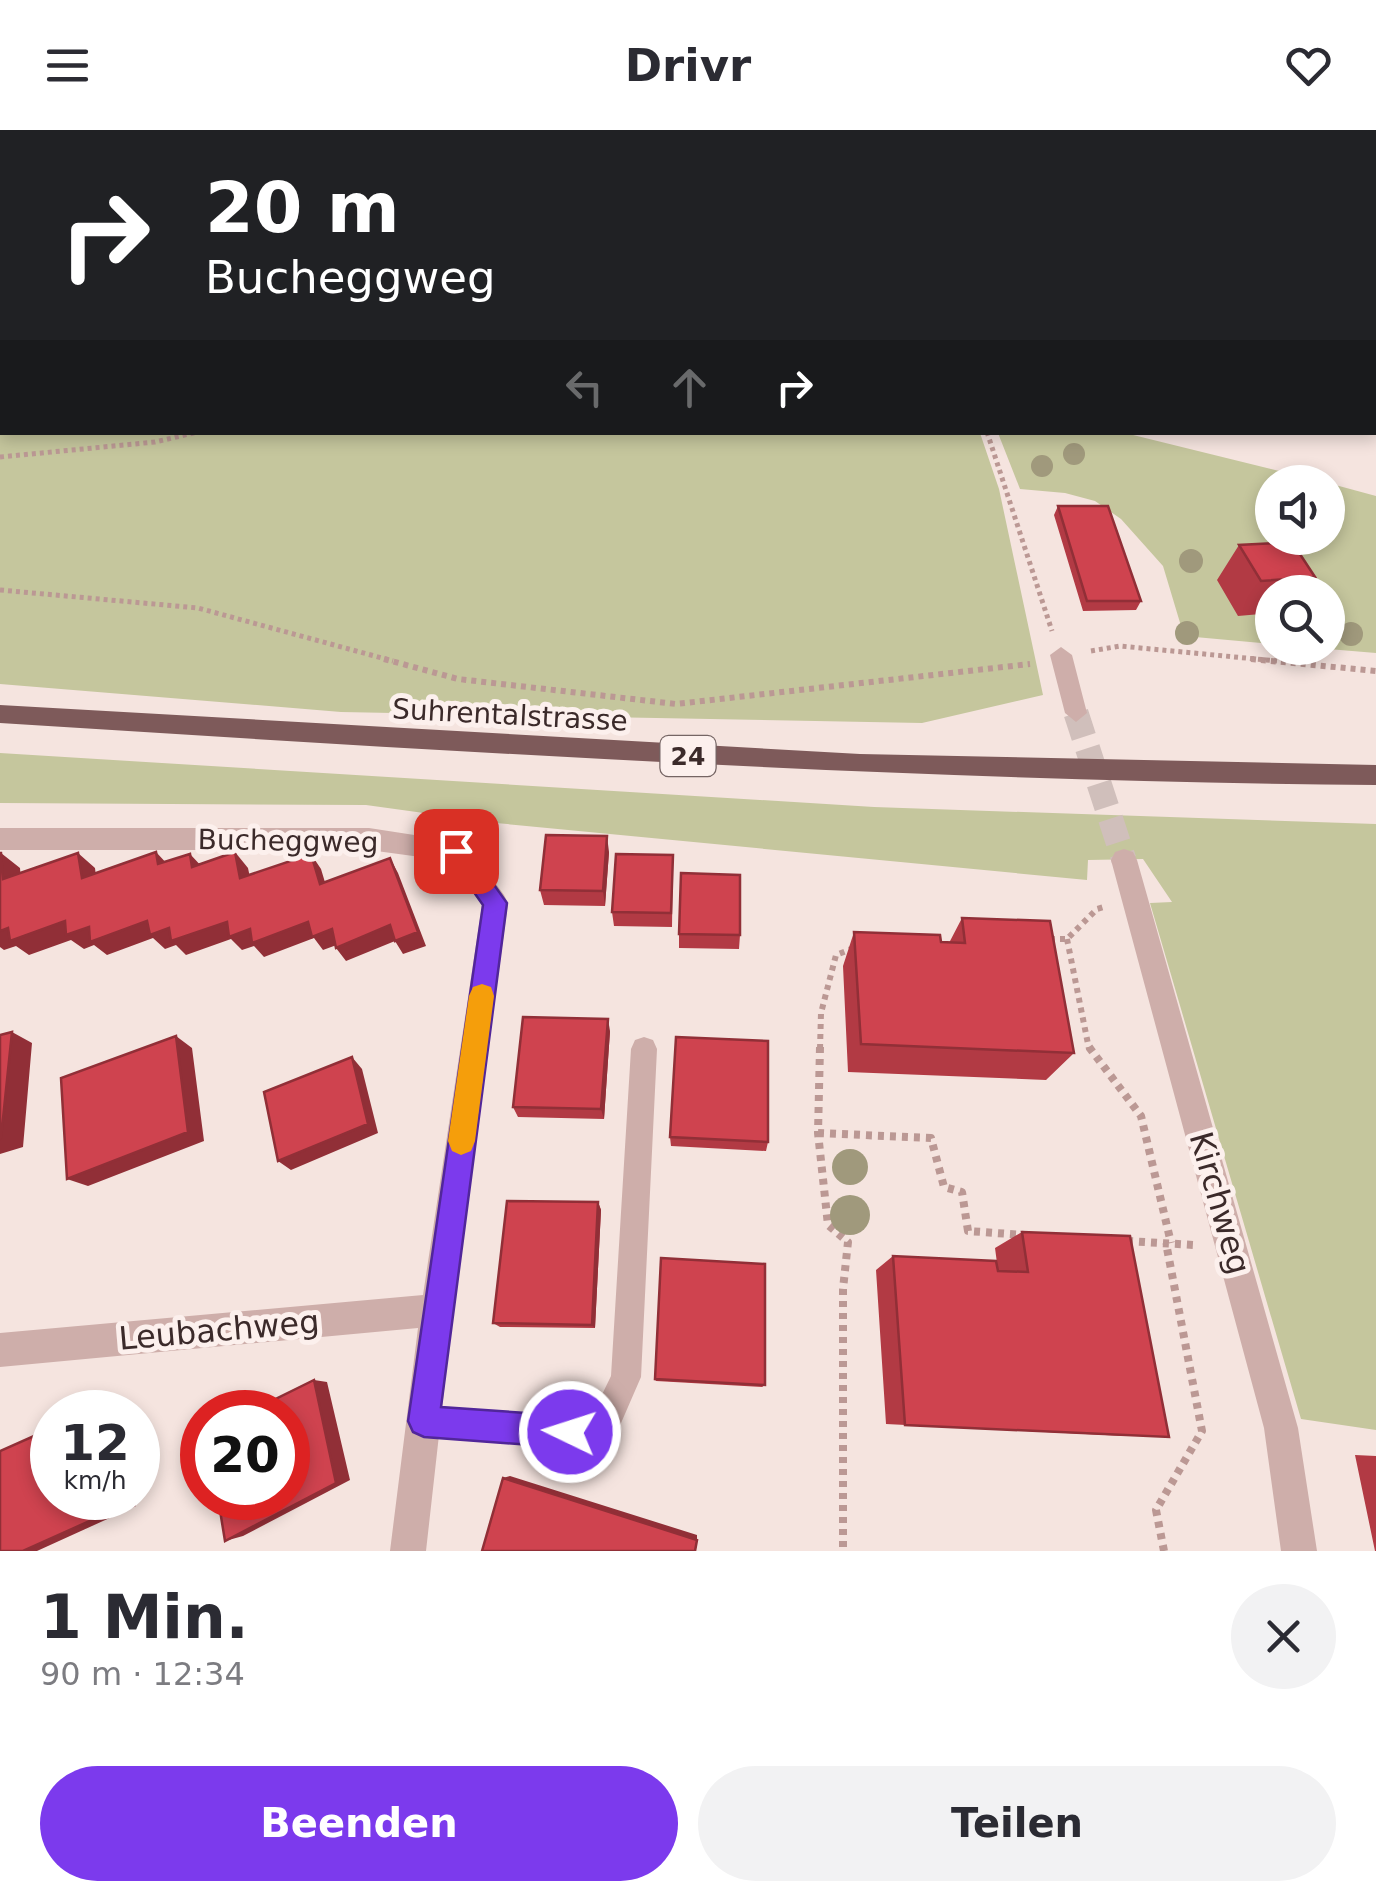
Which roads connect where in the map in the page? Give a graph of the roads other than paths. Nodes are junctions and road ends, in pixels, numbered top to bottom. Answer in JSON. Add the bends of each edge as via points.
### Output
{"nodes":[{"id":1,"x":1061,"y":655,"type":"road end"},
{"id":2,"x":1076,"y":712,"type":"tunnel mouth"},
{"id":3,"x":0,"y":714,"type":"edge"},
{"id":4,"x":1376,"y":774,"type":"edge"},
{"id":5,"x":0,"y":839,"type":"edge"},
{"id":6,"x":1124,"y":860,"type":"tunnel mouth"},
{"id":7,"x":644,"y":1049,"type":"dead end"},
{"id":8,"x":438,"y":1310,"type":"junction"},
{"id":9,"x":0,"y":1350,"type":"edge"},
{"id":10,"x":424,"y":1421,"type":"junction"},
{"id":11,"x":408,"y":1551,"type":"edge"},
{"id":12,"x":1299,"y":1551,"type":"edge"}],
"edges":[{"from":1,"to":2,"type":"street"},
{"from":3,"to":4,"type":"main road","name":"Suhrentalstrasse","number":"24","via":[[924,766]]},
{"from":5,"to":8,"type":"street","name":"Bucheggweg","via":[[369,839],[456,851],[495,903]]},
{"from":6,"to":12,"type":"street","name":"Kirchweg","via":[[1281,1428]]},
{"from":7,"to":10,"type":"lane","via":[[626,1377],[606,1419],[570,1432]]},
{"from":8,"to":9,"type":"street","name":"Leubachweg"},
{"from":8,"to":10,"type":"street","name":"Bucheggweg"},
{"from":10,"to":11,"type":"street","name":"Bucheggweg"}]}
